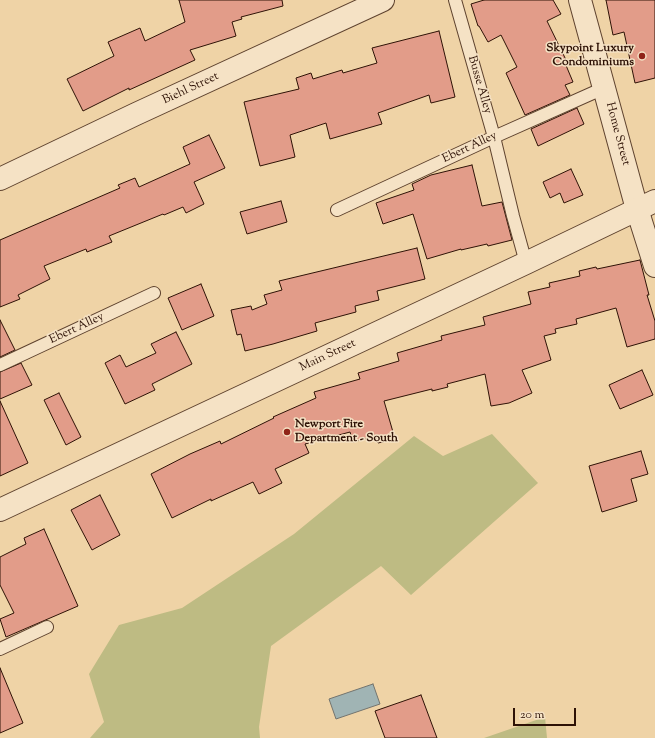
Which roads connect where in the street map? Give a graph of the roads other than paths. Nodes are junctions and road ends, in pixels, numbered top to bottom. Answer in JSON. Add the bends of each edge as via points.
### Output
{"nodes":[{"id":1,"x":383,"y":0,"type":"edge"},
{"id":2,"x":455,"y":0,"type":"edge"},
{"id":3,"x":580,"y":0,"type":"edge"},
{"id":4,"x":604,"y":88,"type":"junction"},
{"id":5,"x":494,"y":137,"type":"junction"},
{"id":6,"x":0,"y":179,"type":"edge"},
{"id":7,"x":646,"y":205,"type":"edge"},
{"id":8,"x":337,"y":210,"type":"dead end"},
{"id":9,"x":526,"y":263,"type":"junction"},
{"id":10,"x":655,"y":266,"type":"edge"},
{"id":11,"x":154,"y":293,"type":"dead end"},
{"id":12,"x":0,"y":365,"type":"edge"},
{"id":13,"x":0,"y":510,"type":"edge"},
{"id":14,"x":47,"y":627,"type":"dead end"},
{"id":15,"x":0,"y":649,"type":"edge"}],
"edges":[{"from":1,"to":6,"type":"street","name":"Biehl Street"},
{"from":2,"to":5,"type":"lane","name":"Busse Alley"},
{"from":3,"to":4,"type":"street","name":"Home Street"},
{"from":4,"to":5,"type":"lane","name":"Ebert Alley"},
{"from":4,"to":7,"type":"street","name":"Home Street"},
{"from":5,"to":8,"type":"lane","name":"Ebert Alley"},
{"from":5,"to":9,"type":"lane","name":"Busse Alley"},
{"from":7,"to":9,"type":"street","name":"Main Street"},
{"from":7,"to":10,"type":"street","name":"Home Street"},
{"from":9,"to":13,"type":"street","name":"Main Street"},
{"from":11,"to":12,"type":"lane","name":"Ebert Alley"},
{"from":14,"to":15,"type":"lane"}]}
